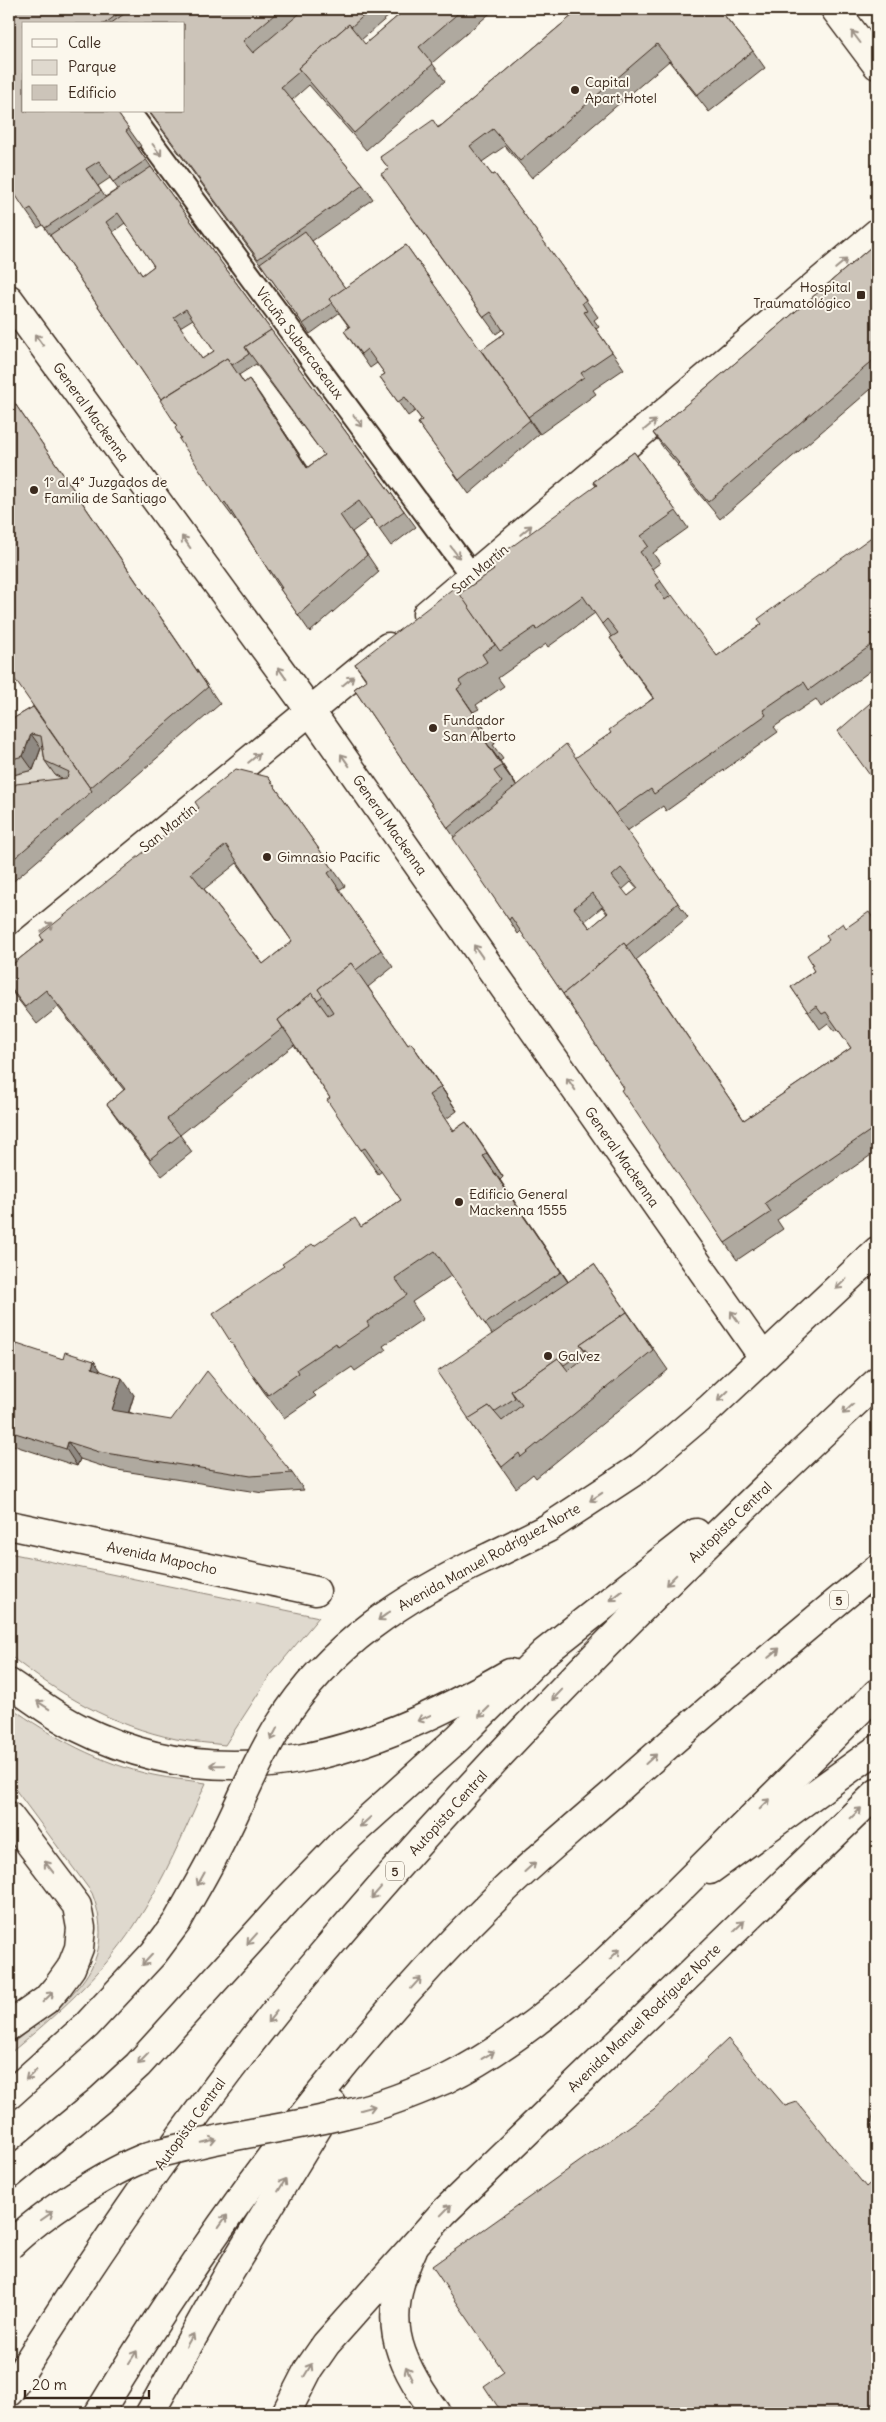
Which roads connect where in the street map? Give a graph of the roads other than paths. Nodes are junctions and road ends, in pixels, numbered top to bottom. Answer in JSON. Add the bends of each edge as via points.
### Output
{"nodes":[{"id":1,"x":835,"y":9,"type":"edge"},
{"id":2,"x":877,"y":65,"type":"edge"},
{"id":3,"x":129,"y":112,"type":"edge"},
{"id":4,"x":877,"y":233,"type":"edge"},
{"id":5,"x":9,"y":299,"type":"edge"},
{"id":6,"x":472,"y":576,"type":"junction"},
{"id":7,"x":311,"y":712,"type":"junction"},
{"id":8,"x":9,"y":958,"type":"edge"},
{"id":9,"x":877,"y":1251,"type":"edge"},
{"id":10,"x":763,"y":1357,"type":"junction"},
{"id":11,"x":877,"y":1382,"type":"edge"},
{"id":12,"x":819,"y":1436,"type":"junction"},
{"id":13,"x":9,"y":1526,"type":"edge"},
{"id":14,"x":877,"y":1569,"type":"edge"},
{"id":15,"x":316,"y":1591,"type":"dead end"},
{"id":16,"x":544,"y":1653,"type":"junction"},
{"id":17,"x":9,"y":1683,"type":"edge"},
{"id":18,"x":877,"y":1692,"type":"edge"},
{"id":19,"x":877,"y":1749,"type":"edge"},
{"id":20,"x":877,"y":1792,"type":"edge"},
{"id":21,"x":9,"y":1816,"type":"edge"},
{"id":22,"x":668,"y":1901,"type":"junction"},
{"id":23,"x":383,"y":2019,"type":"junction"},
{"id":24,"x":9,"y":2026,"type":"edge"},
{"id":25,"x":9,"y":2095,"type":"edge"},
{"id":26,"x":9,"y":2175,"type":"edge"},
{"id":27,"x":9,"y":2246,"type":"edge"},
{"id":28,"x":414,"y":2247,"type":"junction"},
{"id":29,"x":9,"y":2392,"type":"edge"},
{"id":30,"x":99,"y":2413,"type":"edge"},
{"id":31,"x":150,"y":2413,"type":"edge"},
{"id":32,"x":286,"y":2413,"type":"edge"},
{"id":33,"x":436,"y":2413,"type":"edge"}],
"edges":[{"from":2,"to":1,"type":"main road","one_way":true},
{"from":3,"to":6,"type":"lane","name":"Vicuña Subercaseaux","one_way":true},
{"from":6,"to":4,"type":"main road","name":"San Martín","one_way":true},
{"from":7,"to":5,"type":"main road","name":"General Mackenna","one_way":true},
{"from":7,"to":6,"type":"main road","name":"San Martín","one_way":true},
{"from":8,"to":7,"type":"main road","name":"San Martín","one_way":true},
{"from":10,"to":7,"type":"main road","name":"General Mackenna","one_way":true},
{"from":9,"to":10,"type":"main road","name":"Avenida Manuel Rodríguez Norte","one_way":true},
{"from":10,"to":25,"type":"main road","name":"Avenida Manuel Rodríguez Norte","one_way":true,"bridge":true,"via":[[710,1408],[638,1469],[548,1528],[442,1579],[403,1602],[359,1634],[329,1662],[280,1724],[177,1922],[154,1953],[87,2025]]},
{"from":11,"to":12,"type":"main road","name":"Autopista Central","number":"5","one_way":true},
{"from":12,"to":16,"type":"main road","one_way":true},
{"from":12,"to":29,"type":"main road","name":"Autopista Central","number":"5","one_way":true,"via":[[705,1545],[568,1684],[465,1793],[305,1976],[228,2072],[129,2208]]},
{"from":13,"to":15,"type":"main road","name":"Avenida Mapocho"},
{"from":23,"to":14,"type":"main road","number":"5","one_way":true,"via":[[500,1894],[706,1710]]},
{"from":16,"to":17,"type":"main road","one_way":true,"via":[[442,1710],[360,1744],[322,1755],[248,1765],[204,1764],[144,1754],[78,1727]]},
{"from":16,"to":26,"type":"main road","one_way":true,"via":[[458,1738],[346,1839],[138,2065]]},
{"from":22,"to":18,"type":"main road","one_way":true},
{"from":19,"to":22,"type":"main road"},
{"from":28,"to":20,"type":"main road","name":"Avenida Manuel Rodríguez Norte","one_way":true,"via":[[444,2212],[511,2146]]},
{"from":24,"to":21,"type":"main road","one_way":true,"via":[[46,2000],[58,1986],[71,1968],[81,1928],[77,1906]]},
{"from":27,"to":22,"type":"main road","one_way":true,"bridge":true,"via":[[44,2217],[96,2183],[150,2156],[238,2134],[344,2115],[389,2102],[446,2079],[508,2044],[548,2015]]},
{"from":30,"to":23,"type":"main road","number":"5","one_way":true,"via":[[230,2212],[274,2151]]},
{"from":31,"to":23,"type":"main road","one_way":true,"via":[[230,2271]]},
{"from":32,"to":28,"type":"main road","one_way":true,"via":[[308,2370],[326,2344]]},
{"from":33,"to":28,"type":"main road","one_way":true,"via":[[410,2376],[400,2351],[395,2325],[402,2271]]}]}
